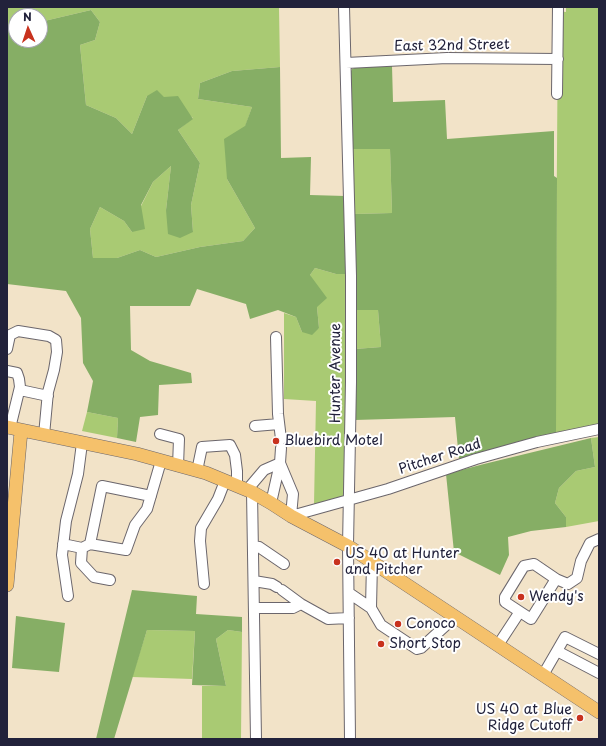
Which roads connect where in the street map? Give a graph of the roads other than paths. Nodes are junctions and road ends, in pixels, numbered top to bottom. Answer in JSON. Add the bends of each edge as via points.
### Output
{"nodes":[{"id":1,"x":344,"y":7,"type":"edge"},
{"id":2,"x":558,"y":7,"type":"edge"},
{"id":3,"x":558,"y":59,"type":"junction"},
{"id":4,"x":346,"y":63,"type":"junction"},
{"id":5,"x":557,"y":94,"type":"dead end"},
{"id":6,"x":276,"y":337,"type":"dead end"},
{"id":7,"x":7,"y":349,"type":"edge"},
{"id":8,"x":7,"y":371,"type":"edge"},
{"id":9,"x":20,"y":390,"type":"junction"},
{"id":10,"x":48,"y":396,"type":"junction"},
{"id":11,"x":279,"y":424,"type":"junction"},
{"id":12,"x":255,"y":426,"type":"dead end"},
{"id":13,"x":12,"y":429,"type":"edge"},
{"id":14,"x":599,"y":429,"type":"edge"},
{"id":15,"x":160,"y":434,"type":"dead end"},
{"id":16,"x":44,"y":435,"type":"junction"},
{"id":17,"x":82,"y":443,"type":"junction"},
{"id":18,"x":161,"y":461,"type":"junction"},
{"id":19,"x":280,"y":463,"type":"junction"},
{"id":20,"x":178,"y":466,"type":"junction"},
{"id":21,"x":197,"y":471,"type":"junction"},
{"id":22,"x":240,"y":487,"type":"junction"},
{"id":23,"x":151,"y":496,"type":"junction"},
{"id":24,"x":349,"y":500,"type":"junction"},
{"id":25,"x":271,"y":502,"type":"junction"},
{"id":26,"x":291,"y":516,"type":"junction"},
{"id":27,"x":599,"y":539,"type":"edge"},
{"id":28,"x":63,"y":544,"type":"junction"},
{"id":29,"x":86,"y":546,"type":"junction"},
{"id":30,"x":253,"y":546,"type":"junction"},
{"id":31,"x":348,"y":546,"type":"junction"},
{"id":32,"x":372,"y":562,"type":"junction"},
{"id":33,"x":284,"y":564,"type":"dead end"},
{"id":34,"x":556,"y":579,"type":"junction"},
{"id":35,"x":110,"y":580,"type":"dead end"},
{"id":36,"x":254,"y":581,"type":"junction"},
{"id":37,"x":204,"y":584,"type":"dead end"},
{"id":38,"x":7,"y":585,"type":"edge"},
{"id":39,"x":349,"y":593,"type":"junction"},
{"id":40,"x":68,"y":596,"type":"dead end"},
{"id":41,"x":301,"y":604,"type":"junction"},
{"id":42,"x":254,"y":608,"type":"junction"},
{"id":43,"x":371,"y":608,"type":"junction"},
{"id":44,"x":519,"y":613,"type":"junction"},
{"id":45,"x":455,"y":617,"type":"junction"},
{"id":46,"x":349,"y":618,"type":"junction"},
{"id":47,"x":498,"y":645,"type":"junction"},
{"id":48,"x":557,"y":651,"type":"junction"},
{"id":49,"x":599,"y":654,"type":"edge"},
{"id":50,"x":599,"y":673,"type":"edge"},
{"id":51,"x":543,"y":675,"type":"junction"},
{"id":52,"x":599,"y":712,"type":"edge"},
{"id":53,"x":256,"y":739,"type":"edge"},
{"id":54,"x":350,"y":739,"type":"edge"}],
"edges":[{"from":1,"to":4,"type":"street","name":"Hunter Avenue"},
{"from":2,"to":3,"type":"street"},
{"from":3,"to":4,"type":"street","name":"East 32nd Street","via":[[447,58]]},
{"from":3,"to":5,"type":"street"},
{"from":4,"to":24,"type":"street","name":"Hunter Avenue","via":[[351,276]]},
{"from":6,"to":11,"type":"street"},
{"from":7,"to":10,"type":"street","via":[[10,335],[18,331],[49,336],[56,340],[57,352]]},
{"from":8,"to":9,"type":"street","via":[[17,373]]},
{"from":9,"to":10,"type":"street"},
{"from":9,"to":13,"type":"street"},
{"from":10,"to":16,"type":"street"},
{"from":11,"to":12,"type":"street"},
{"from":11,"to":19,"type":"street"},
{"from":13,"to":16,"type":"main road"},
{"from":13,"to":38,"type":"main road"},
{"from":14,"to":24,"type":"street","name":"Pitcher Road","via":[[537,442],[476,459]]},
{"from":15,"to":20,"type":"street","via":[[179,439]]},
{"from":16,"to":17,"type":"main road"},
{"from":17,"to":18,"type":"main road"},
{"from":17,"to":28,"type":"street"},
{"from":18,"to":20,"type":"main road"},
{"from":18,"to":23,"type":"street"},
{"from":19,"to":22,"type":"street","via":[[264,470]]},
{"from":19,"to":25,"type":"street"},
{"from":19,"to":26,"type":"street","via":[[293,494]]},
{"from":20,"to":21,"type":"main road"},
{"from":21,"to":22,"type":"main road"},
{"from":21,"to":22,"type":"street","via":[[202,447],[230,445],[235,455]]},
{"from":22,"to":25,"type":"main road"},
{"from":22,"to":30,"type":"street"},
{"from":22,"to":37,"type":"street","via":[[218,499],[201,528]]},
{"from":23,"to":29,"type":"street","via":[[147,509],[134,525],[126,550]]},
{"from":23,"to":29,"type":"street","via":[[102,486]]},
{"from":24,"to":26,"type":"street","name":"Pitcher Road"},
{"from":24,"to":31,"type":"street","name":"Hunter Avenue"},
{"from":25,"to":26,"type":"main road"},
{"from":26,"to":31,"type":"main road"},
{"from":27,"to":34,"type":"street","via":[[590,543],[581,561],[577,578],[568,584]]},
{"from":28,"to":29,"type":"street"},
{"from":28,"to":40,"type":"street","via":[[62,555]]},
{"from":29,"to":35,"type":"street","via":[[81,563],[94,577]]},
{"from":30,"to":33,"type":"street","via":[[259,547]]},
{"from":30,"to":36,"type":"street"},
{"from":31,"to":32,"type":"main road"},
{"from":31,"to":39,"type":"street","name":"Hunter Avenue"},
{"from":32,"to":43,"type":"street"},
{"from":32,"to":45,"type":"main road"},
{"from":34,"to":44,"type":"street","via":[[530,619]]},
{"from":34,"to":44,"type":"street","via":[[534,564],[524,566],[505,597],[505,602]]},
{"from":36,"to":41,"type":"street","via":[[272,584]]},
{"from":36,"to":42,"type":"street"},
{"from":39,"to":43,"type":"street"},
{"from":39,"to":46,"type":"street","name":"Hunter Avenue"},
{"from":41,"to":42,"type":"street","via":[[293,608]]},
{"from":41,"to":46,"type":"street","via":[[328,619]]},
{"from":42,"to":53,"type":"street"},
{"from":43,"to":45,"type":"street","via":[[381,625],[417,648],[421,648]]},
{"from":44,"to":47,"type":"street"},
{"from":45,"to":47,"type":"main road"},
{"from":46,"to":54,"type":"street","name":"Hunter Avenue"},
{"from":47,"to":51,"type":"main road"},
{"from":48,"to":49,"type":"street","via":[[565,637]]},
{"from":48,"to":50,"type":"street"},
{"from":48,"to":51,"type":"street"},
{"from":51,"to":52,"type":"main road"}]}
